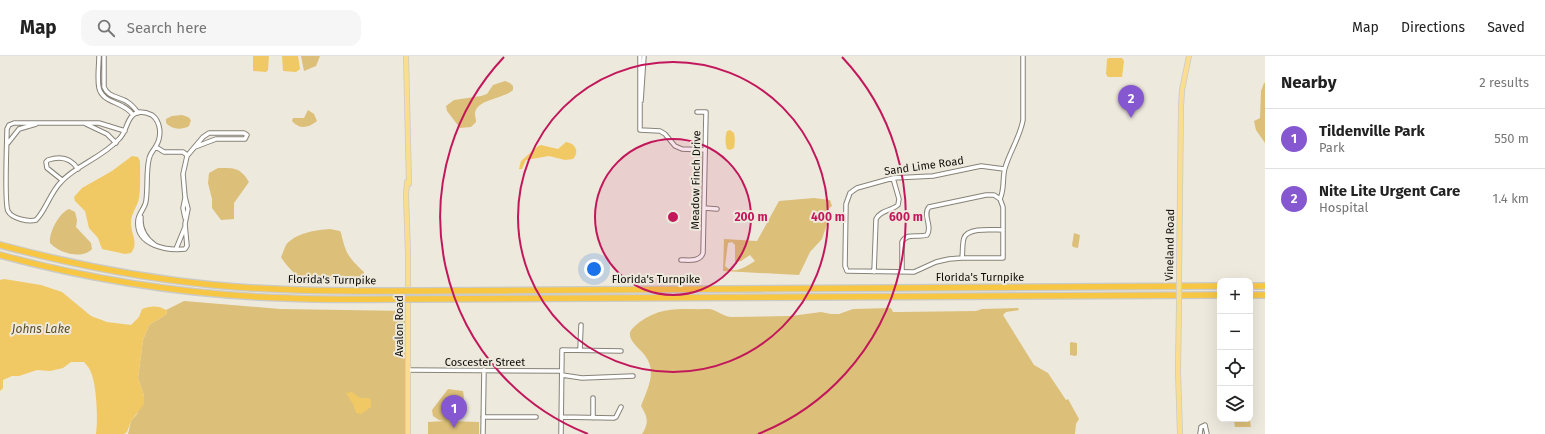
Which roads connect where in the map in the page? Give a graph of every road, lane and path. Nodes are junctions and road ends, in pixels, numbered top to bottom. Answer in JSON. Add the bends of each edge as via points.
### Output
{"nodes":[{"id":1,"x":99,"y":56,"type":"edge"},
{"id":2,"x":104,"y":56,"type":"edge"},
{"id":3,"x":406,"y":56,"type":"edge"},
{"id":4,"x":640,"y":56,"type":"edge"},
{"id":5,"x":644,"y":56,"type":"edge"},
{"id":6,"x":1023,"y":56,"type":"edge"},
{"id":7,"x":1189,"y":56,"type":"edge"},
{"id":8,"x":642,"y":69,"type":"junction"},
{"id":9,"x":99,"y":70,"type":"junction"},
{"id":10,"x":104,"y":70,"type":"junction"},
{"id":11,"x":126,"y":101,"type":"junction"},
{"id":12,"x":123,"y":105,"type":"junction"},
{"id":13,"x":697,"y":112,"type":"dead end"},
{"id":14,"x":138,"y":113,"type":"junction"},
{"id":15,"x":133,"y":114,"type":"junction"},
{"id":16,"x":83,"y":123,"type":"junction"},
{"id":17,"x":102,"y":124,"type":"junction"},
{"id":18,"x":24,"y":125,"type":"junction"},
{"id":19,"x":100,"y":130,"type":"junction"},
{"id":20,"x":125,"y":130,"type":"junction"},
{"id":21,"x":230,"y":133,"type":"junction"},
{"id":22,"x":230,"y":139,"type":"junction"},
{"id":23,"x":116,"y":143,"type":"junction"},
{"id":24,"x":7,"y":144,"type":"junction"},
{"id":25,"x":156,"y":147,"type":"junction"},
{"id":26,"x":195,"y":147,"type":"junction"},
{"id":27,"x":705,"y":150,"type":"junction"},
{"id":28,"x":188,"y":155,"type":"junction"},
{"id":29,"x":78,"y":169,"type":"junction"},
{"id":30,"x":1004,"y":169,"type":"junction"},
{"id":31,"x":893,"y":178,"type":"junction"},
{"id":32,"x":62,"y":180,"type":"junction"},
{"id":33,"x":1000,"y":198,"type":"junction"},
{"id":34,"x":704,"y":208,"type":"junction"},
{"id":35,"x":717,"y":209,"type":"dead end"},
{"id":36,"x":186,"y":223,"type":"junction"},
{"id":37,"x":1003,"y":230,"type":"junction"},
{"id":38,"x":0,"y":245,"type":"edge"},
{"id":39,"x":176,"y":249,"type":"junction"},
{"id":40,"x":0,"y":255,"type":"edge"},
{"id":41,"x":962,"y":258,"type":"junction"},
{"id":42,"x":681,"y":260,"type":"dead end"},
{"id":43,"x":902,"y":271,"type":"junction"},
{"id":44,"x":874,"y":272,"type":"junction"},
{"id":45,"x":1217,"y":286,"type":"edge"},
{"id":46,"x":1253,"y":286,"type":"edge"},
{"id":47,"x":1265,"y":286,"type":"edge"},
{"id":48,"x":1217,"y":295,"type":"edge"},
{"id":49,"x":1253,"y":295,"type":"edge"},
{"id":50,"x":1265,"y":295,"type":"edge"},
{"id":51,"x":581,"y":325,"type":"dead end"},
{"id":52,"x":580,"y":350,"type":"junction"},
{"id":53,"x":621,"y":351,"type":"dead end"},
{"id":54,"x":408,"y":370,"type":"junction"},
{"id":55,"x":484,"y":370,"type":"junction"},
{"id":56,"x":562,"y":373,"type":"junction"},
{"id":57,"x":633,"y":376,"type":"dead end"},
{"id":58,"x":593,"y":398,"type":"dead end"},
{"id":59,"x":621,"y":407,"type":"dead end"},
{"id":60,"x":483,"y":417,"type":"junction"},
{"id":61,"x":536,"y":417,"type":"dead end"},
{"id":62,"x":561,"y":418,"type":"junction"},
{"id":63,"x":593,"y":418,"type":"junction"},
{"id":64,"x":408,"y":434,"type":"edge"},
{"id":65,"x":483,"y":434,"type":"edge"},
{"id":66,"x":561,"y":434,"type":"edge"},
{"id":67,"x":1180,"y":434,"type":"edge"},
{"id":68,"x":1200,"y":434,"type":"edge"},
{"id":69,"x":1207,"y":434,"type":"edge"}],
"edges":[{"from":1,"to":9,"type":"street"},
{"from":2,"to":10,"type":"street"},
{"from":3,"to":54,"type":"main road","name":"Avalon Road","via":[[409,184]]},
{"from":4,"to":8,"type":"street"},
{"from":5,"to":8,"type":"street"},
{"from":6,"to":30,"type":"street","via":[[1023,120]]},
{"from":7,"to":67,"type":"main road","name":"Vineland Road","bridge":true,"via":[[1181,107],[1178,371]]},
{"from":8,"to":27,"type":"street","via":[[640,130],[660,131],[675,146],[682,149]]},
{"from":9,"to":10,"type":"street"},
{"from":9,"to":12,"type":"street","via":[[99,88],[103,95],[108,100]]},
{"from":10,"to":11,"type":"street","via":[[106,91],[111,96]]},
{"from":11,"to":12,"type":"street"},
{"from":11,"to":14,"type":"street"},
{"from":12,"to":15,"type":"street"},
{"from":13,"to":27,"type":"street","name":"Meadow Finch Drive","via":[[706,112]]},
{"from":14,"to":15,"type":"street"},
{"from":14,"to":25,"type":"street","via":[[150,114],[158,123],[160,132]]},
{"from":15,"to":20,"type":"street"},
{"from":16,"to":17,"type":"street"},
{"from":16,"to":18,"type":"street"},
{"from":16,"to":19,"type":"street"},
{"from":17,"to":19,"type":"street"},
{"from":17,"to":20,"type":"street"},
{"from":18,"to":24,"type":"street"},
{"from":18,"to":24,"type":"street","via":[[12,123],[8,126]]},
{"from":19,"to":23,"type":"street"},
{"from":20,"to":23,"type":"street"},
{"from":21,"to":22,"type":"street"},
{"from":21,"to":22,"type":"street","via":[[244,133],[247,136],[245,139]]},
{"from":21,"to":26,"type":"street","via":[[209,133],[203,136]]},
{"from":22,"to":26,"type":"street","via":[[216,139]]},
{"from":23,"to":29,"type":"street"},
{"from":24,"to":32,"type":"street","via":[[7,206],[12,216],[36,220]]},
{"from":25,"to":28,"type":"street","via":[[164,152],[183,152]]},
{"from":25,"to":39,"type":"street","via":[[148,160],[146,201],[141,222],[143,232],[158,247]]},
{"from":26,"to":28,"type":"street"},
{"from":27,"to":34,"type":"street","name":"Meadow Finch Drive"},
{"from":28,"to":36,"type":"street","via":[[183,174],[188,209]]},
{"from":29,"to":32,"type":"street"},
{"from":29,"to":32,"type":"street","via":[[69,160],[48,160],[48,170]]},
{"from":30,"to":31,"type":"street","name":"Sand Lime Road","via":[[981,166],[933,176]]},
{"from":30,"to":33,"type":"street","via":[[1004,189]]},
{"from":31,"to":44,"type":"street","via":[[898,205],[882,212],[876,219]]},
{"from":31,"to":44,"type":"street","name":"Sand Lime Road","via":[[857,188],[850,193],[846,204],[847,271]]},
{"from":33,"to":37,"type":"street","via":[[1003,207]]},
{"from":33,"to":43,"type":"street","via":[[986,195],[929,207],[926,214],[929,227],[927,235],[904,239]]},
{"from":34,"to":35,"type":"street"},
{"from":34,"to":42,"type":"street","name":"Meadow Finch Drive","via":[[702,253],[699,259]]},
{"from":36,"to":39,"type":"street"},
{"from":36,"to":39,"type":"street","via":[[187,247]]},
{"from":37,"to":41,"type":"street","via":[[969,232],[963,240]]},
{"from":37,"to":41,"type":"street","via":[[1003,258]]},
{"from":38,"to":45,"type":"highway","name":"Florida's Turnpike","bridge":true,"via":[[104,269],[214,285],[312,290]]},
{"from":40,"to":48,"type":"highway","name":"Florida's Turnpike","bridge":true,"via":[[93,276],[188,290],[285,298]]},
{"from":41,"to":43,"type":"street","via":[[936,262],[914,272]]},
{"from":43,"to":44,"type":"street"},
{"from":46,"to":47,"type":"highway"},
{"from":49,"to":50,"type":"highway"},
{"from":51,"to":52,"type":"street"},
{"from":52,"to":53,"type":"street"},
{"from":52,"to":56,"type":"street","via":[[562,350]]},
{"from":54,"to":55,"type":"street","name":"Coscester Street"},
{"from":54,"to":64,"type":"main road","name":"Avalon Road"},
{"from":55,"to":56,"type":"street","name":"Coscester Street"},
{"from":55,"to":60,"type":"street"},
{"from":56,"to":57,"type":"street","name":"Coscester Street","via":[[582,378]]},
{"from":56,"to":62,"type":"street"},
{"from":58,"to":63,"type":"street"},
{"from":59,"to":63,"type":"street","via":[[616,417]]},
{"from":60,"to":61,"type":"street"},
{"from":60,"to":65,"type":"street"},
{"from":62,"to":63,"type":"street"},
{"from":62,"to":66,"type":"street"},
{"from":68,"to":69,"type":"street","via":[[1201,427],[1205,425]]}]}
